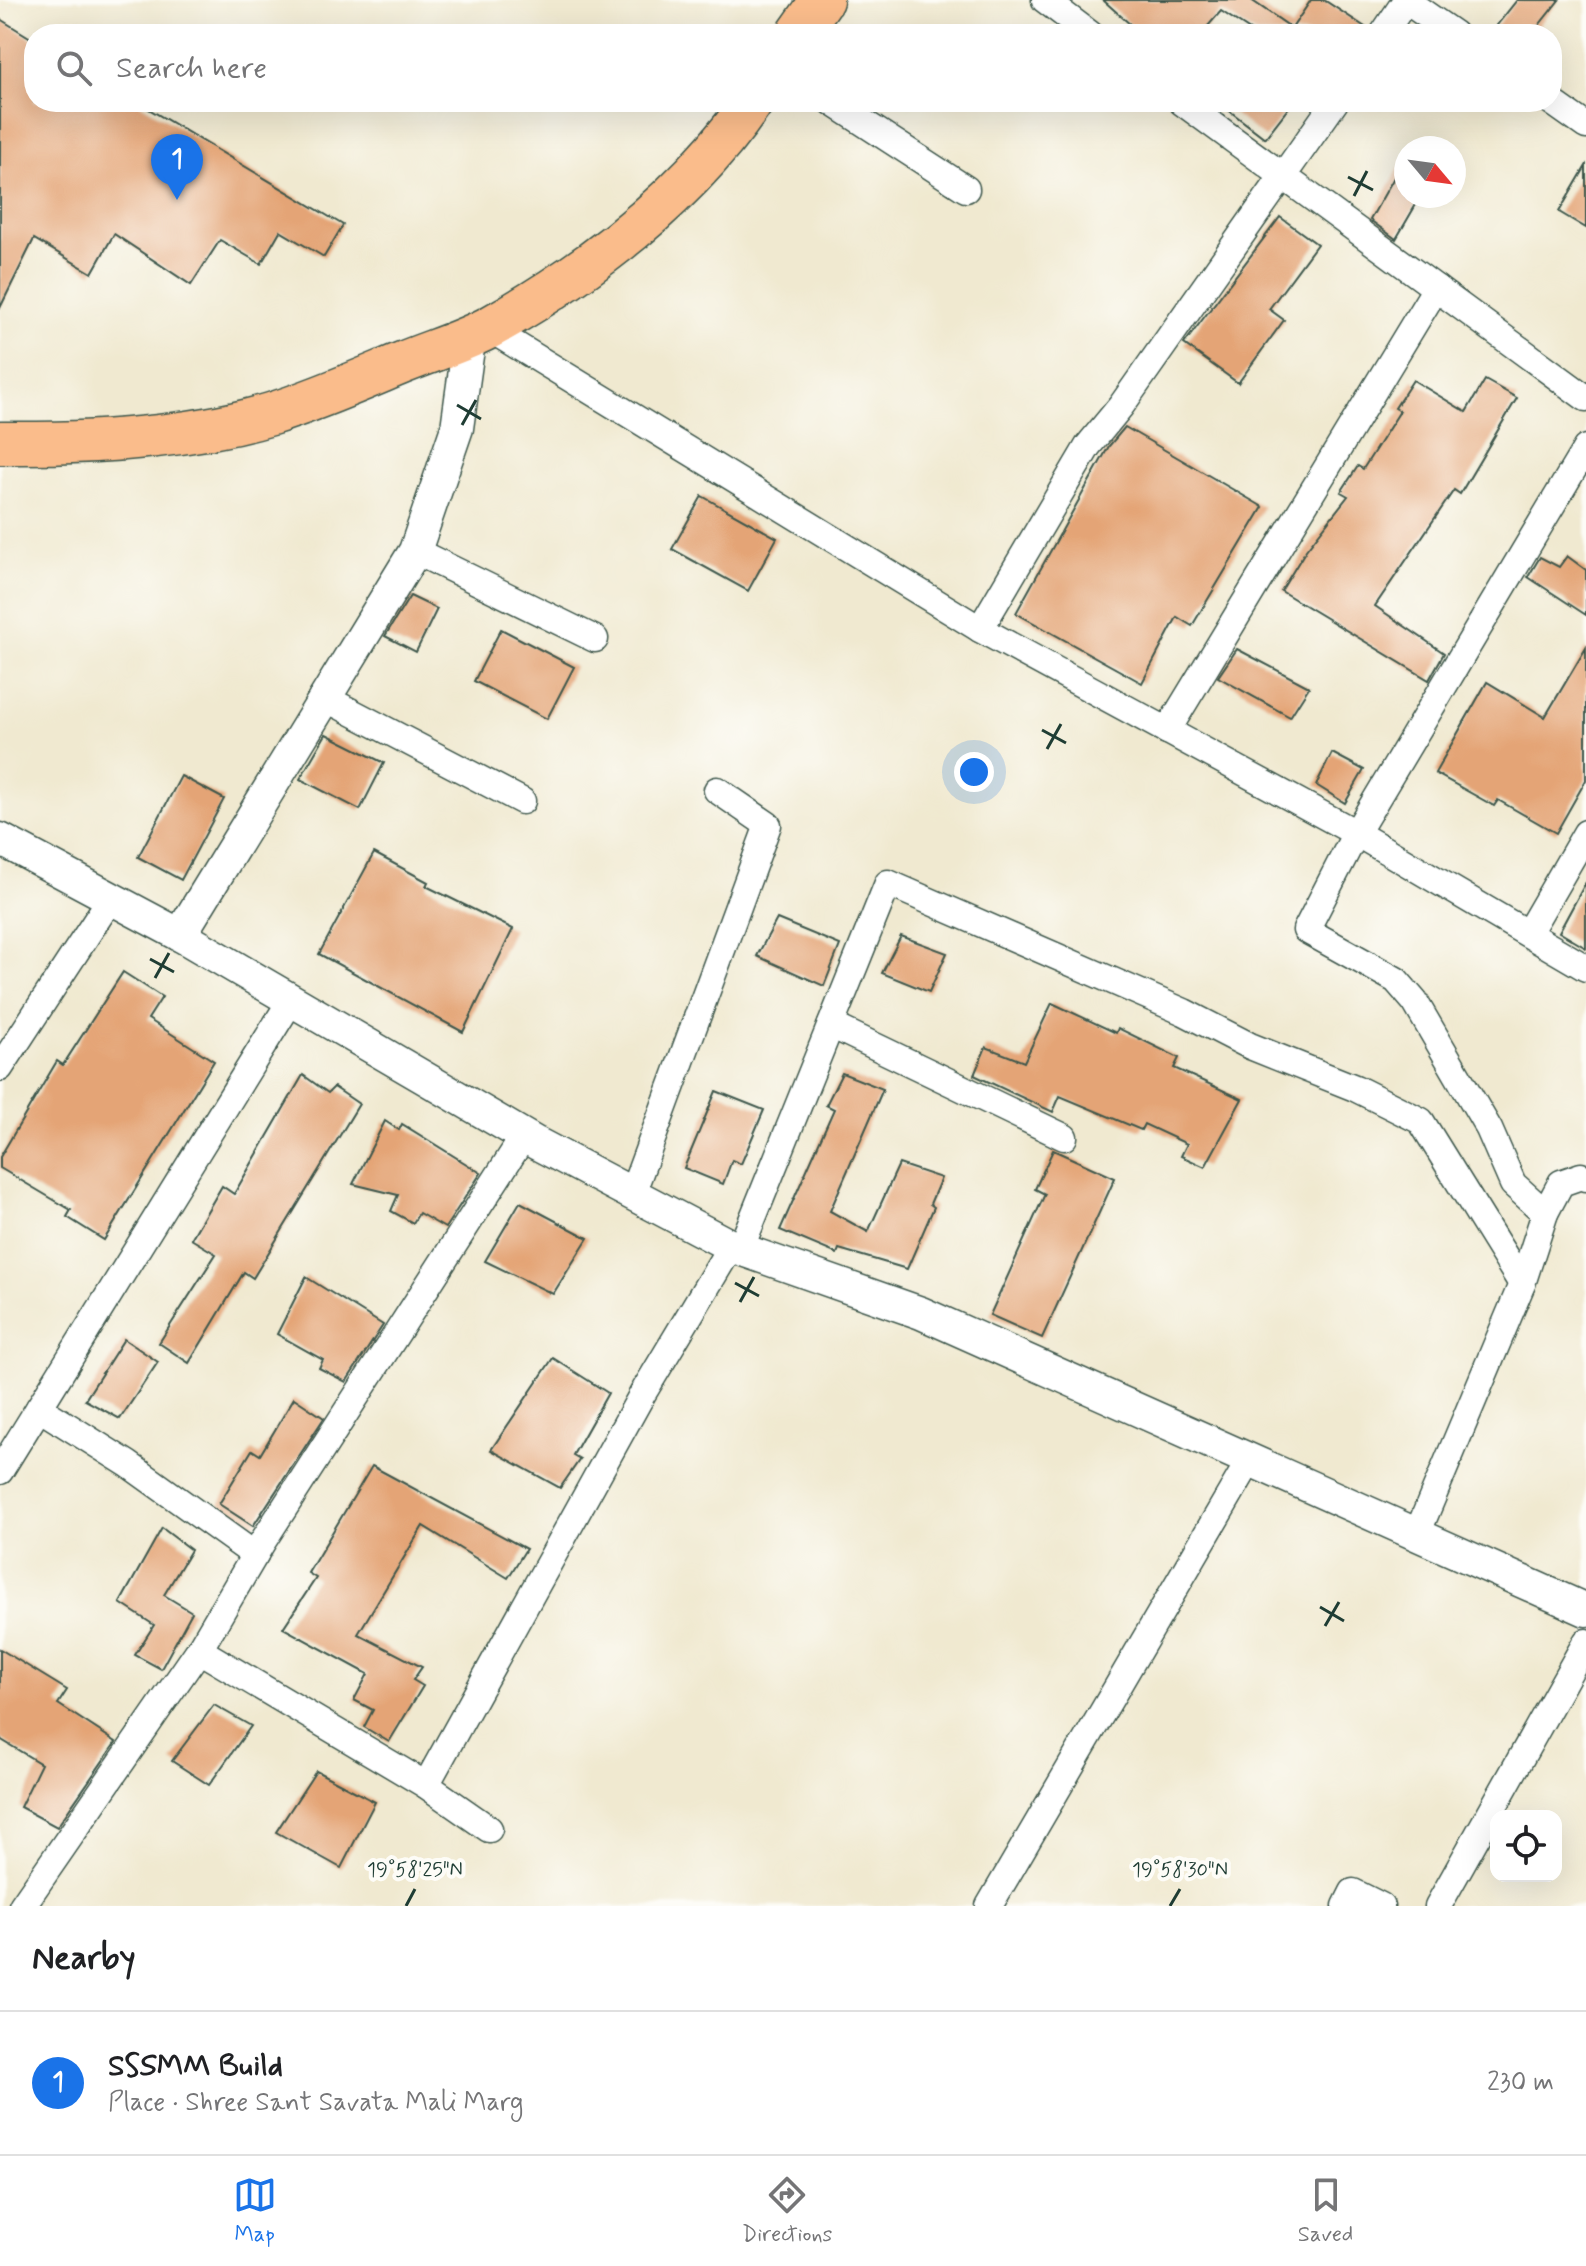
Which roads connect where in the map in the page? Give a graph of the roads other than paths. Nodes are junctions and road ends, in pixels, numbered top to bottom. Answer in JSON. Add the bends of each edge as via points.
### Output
{"nodes":[{"id":1,"x":1045,"y":0,"type":"edge"},
{"id":2,"x":1406,"y":0,"type":"edge"},
{"id":3,"x":1077,"y":24,"type":"edge"},
{"id":4,"x":1390,"y":24,"type":"edge"},
{"id":5,"x":1440,"y":24,"type":"edge"},
{"id":6,"x":1562,"y":109,"type":"edge"},
{"id":7,"x":745,"y":112,"type":"edge"},
{"id":8,"x":847,"y":112,"type":"edge"},
{"id":9,"x":1196,"y":112,"type":"edge"},
{"id":10,"x":1328,"y":112,"type":"edge"},
{"id":11,"x":1586,"y":126,"type":"edge"},
{"id":12,"x":1282,"y":176,"type":"junction"},
{"id":13,"x":966,"y":189,"type":"dead end"},
{"id":14,"x":1436,"y":288,"type":"junction"},
{"id":15,"x":479,"y":331,"type":"junction"},
{"id":16,"x":1586,"y":398,"type":"edge"},
{"id":17,"x":0,"y":443,"type":"edge"},
{"id":18,"x":1586,"y":448,"type":"edge"},
{"id":19,"x":415,"y":551,"type":"junction"},
{"id":20,"x":980,"y":629,"type":"junction"},
{"id":21,"x":595,"y":639,"type":"dead end"},
{"id":22,"x":323,"y":697,"type":"junction"},
{"id":23,"x":1167,"y":731,"type":"junction"},
{"id":24,"x":717,"y":790,"type":"dead end"},
{"id":25,"x":522,"y":801,"type":"dead end"},
{"id":26,"x":1356,"y":833,"type":"junction"},
{"id":27,"x":1586,"y":833,"type":"edge"},
{"id":28,"x":0,"y":839,"type":"edge"},
{"id":29,"x":111,"y":898,"type":"junction"},
{"id":30,"x":1528,"y":933,"type":"junction"},
{"id":31,"x":180,"y":935,"type":"junction"},
{"id":32,"x":1586,"y":968,"type":"edge"},
{"id":33,"x":290,"y":1002,"type":"junction"},
{"id":34,"x":831,"y":1025,"type":"junction"},
{"id":35,"x":0,"y":1068,"type":"edge"},
{"id":36,"x":524,"y":1136,"type":"junction"},
{"id":37,"x":1064,"y":1137,"type":"dead end"},
{"id":38,"x":1586,"y":1178,"type":"edge"},
{"id":39,"x":632,"y":1194,"type":"junction"},
{"id":40,"x":1545,"y":1213,"type":"junction"},
{"id":41,"x":736,"y":1248,"type":"junction"},
{"id":42,"x":1522,"y":1284,"type":"junction"},
{"id":43,"x":39,"y":1408,"type":"junction"},
{"id":44,"x":4,"y":1456,"type":"edge"},
{"id":45,"x":1250,"y":1460,"type":"junction"},
{"id":46,"x":1417,"y":1534,"type":"junction"},
{"id":47,"x":255,"y":1555,"type":"junction"},
{"id":48,"x":1586,"y":1610,"type":"edge"},
{"id":49,"x":1586,"y":1642,"type":"edge"},
{"id":50,"x":199,"y":1650,"type":"junction"},
{"id":51,"x":426,"y":1785,"type":"junction"},
{"id":52,"x":489,"y":1829,"type":"dead end"},
{"id":53,"x":22,"y":1906,"type":"edge"},
{"id":54,"x":989,"y":1906,"type":"edge"},
{"id":55,"x":1346,"y":1906,"type":"edge"},
{"id":56,"x":1381,"y":1906,"type":"edge"},
{"id":57,"x":1438,"y":1906,"type":"edge"}],
"edges":[{"from":1,"to":3,"type":"street"},
{"from":2,"to":4,"type":"street"},
{"from":2,"to":5,"type":"street"},
{"from":6,"to":11,"type":"street"},
{"from":7,"to":15,"type":"main road","via":[[714,153],[649,216],[561,283]]},
{"from":8,"to":13,"type":"street"},
{"from":9,"to":12,"type":"street"},
{"from":10,"to":12,"type":"street"},
{"from":12,"to":14,"type":"street"},
{"from":12,"to":20,"type":"street","via":[[1088,446]]},
{"from":14,"to":16,"type":"street"},
{"from":14,"to":23,"type":"street"},
{"from":15,"to":17,"type":"main road","via":[[270,414],[118,439]]},
{"from":15,"to":19,"type":"street","via":[[457,428]]},
{"from":15,"to":20,"type":"street"},
{"from":18,"to":26,"type":"street"},
{"from":19,"to":21,"type":"street"},
{"from":19,"to":22,"type":"street"},
{"from":20,"to":23,"type":"street"},
{"from":22,"to":25,"type":"street"},
{"from":22,"to":31,"type":"street"},
{"from":23,"to":26,"type":"street"},
{"from":24,"to":39,"type":"street","via":[[768,825]]},
{"from":26,"to":30,"type":"street"},
{"from":26,"to":40,"type":"street","via":[[1306,930],[1396,980],[1415,1002],[1489,1129],[1513,1184]]},
{"from":27,"to":30,"type":"street"},
{"from":28,"to":29,"type":"street"},
{"from":29,"to":31,"type":"street"},
{"from":29,"to":35,"type":"street"},
{"from":30,"to":32,"type":"street"},
{"from":31,"to":33,"type":"street"},
{"from":33,"to":36,"type":"street"},
{"from":33,"to":43,"type":"street"},
{"from":34,"to":37,"type":"street"},
{"from":34,"to":41,"type":"street"},
{"from":34,"to":42,"type":"street","via":[[888,883],[1421,1121]]},
{"from":36,"to":39,"type":"street"},
{"from":36,"to":47,"type":"street"},
{"from":38,"to":40,"type":"street","via":[[1561,1183]]},
{"from":39,"to":41,"type":"street"},
{"from":40,"to":42,"type":"street"},
{"from":41,"to":45,"type":"street","via":[[921,1313]]},
{"from":41,"to":51,"type":"street","via":[[643,1393]]},
{"from":42,"to":46,"type":"street"},
{"from":43,"to":44,"type":"street"},
{"from":43,"to":47,"type":"street"},
{"from":45,"to":46,"type":"street"},
{"from":45,"to":54,"type":"street"},
{"from":46,"to":48,"type":"street"},
{"from":47,"to":50,"type":"street"},
{"from":49,"to":57,"type":"street"},
{"from":50,"to":51,"type":"street"},
{"from":50,"to":53,"type":"street"},
{"from":51,"to":52,"type":"street"},
{"from":55,"to":56,"type":"street","via":[[1353,1892]]}]}
